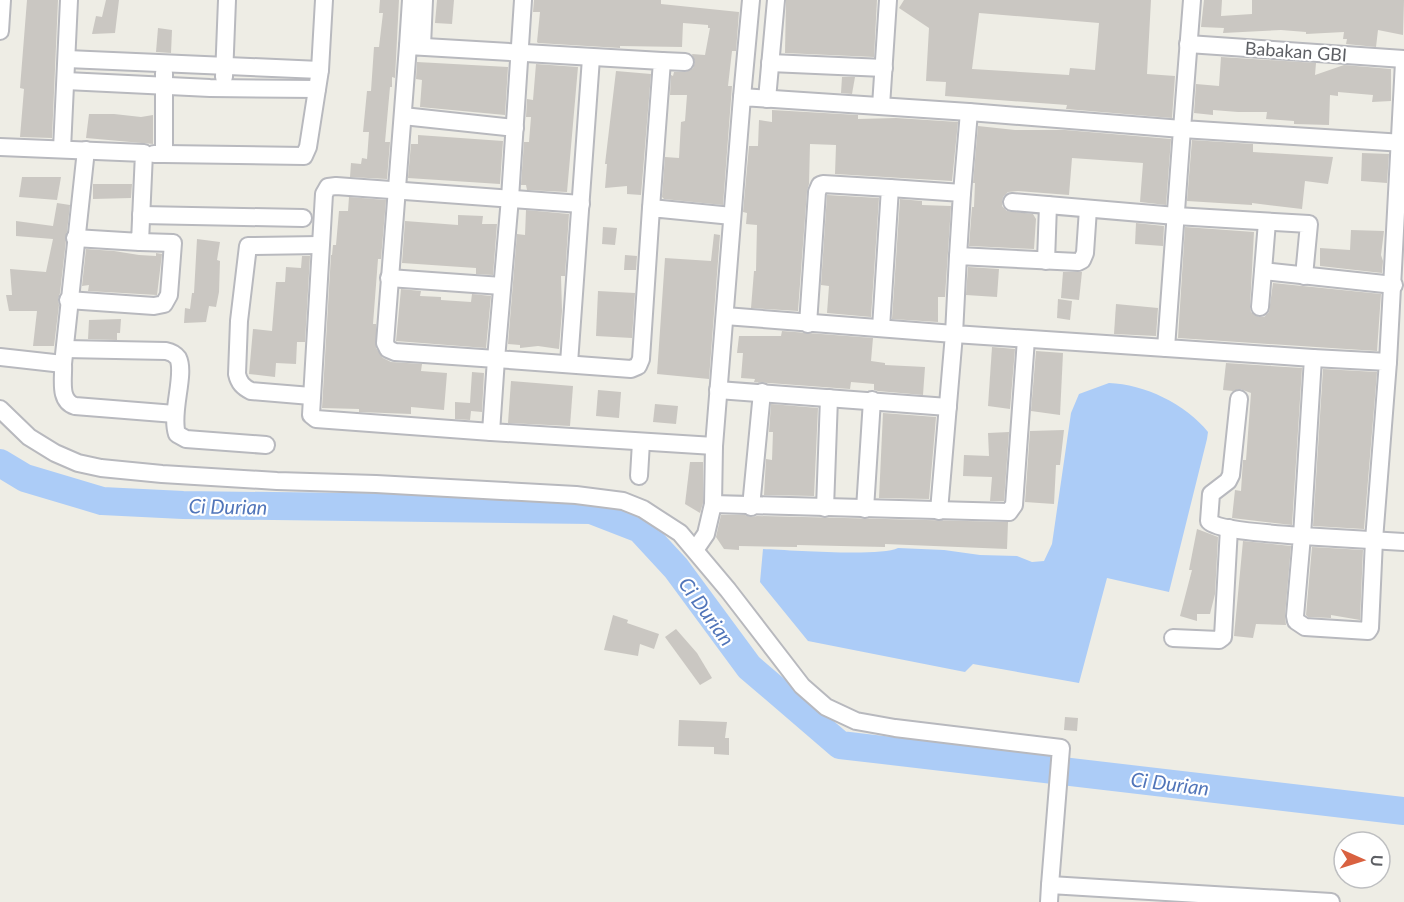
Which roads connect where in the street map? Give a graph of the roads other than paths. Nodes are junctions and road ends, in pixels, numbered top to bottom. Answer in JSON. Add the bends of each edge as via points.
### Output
{"nodes":[{"id":1,"x":2,"y":0,"type":"edge"},
{"id":2,"x":69,"y":0,"type":"edge"},
{"id":3,"x":227,"y":0,"type":"edge"},
{"id":4,"x":324,"y":0,"type":"edge"},
{"id":5,"x":411,"y":0,"type":"edge"},
{"id":6,"x":424,"y":0,"type":"edge"},
{"id":7,"x":524,"y":0,"type":"edge"},
{"id":8,"x":751,"y":0,"type":"edge"},
{"id":9,"x":776,"y":0,"type":"edge"},
{"id":10,"x":888,"y":0,"type":"edge"},
{"id":11,"x":1192,"y":0,"type":"edge"},
{"id":12,"x":0,"y":31,"type":"edge"},
{"id":13,"x":1188,"y":44,"type":"junction"},
{"id":14,"x":415,"y":46,"type":"junction"},
{"id":15,"x":520,"y":52,"type":"junction"},
{"id":16,"x":591,"y":58,"type":"junction"},
{"id":17,"x":67,"y":59,"type":"junction"},
{"id":18,"x":662,"y":61,"type":"junction"},
{"id":19,"x":1404,"y":61,"type":"edge"},
{"id":20,"x":685,"y":62,"type":"dead end"},
{"id":21,"x":163,"y":63,"type":"junction"},
{"id":22,"x":770,"y":63,"type":"junction"},
{"id":23,"x":224,"y":66,"type":"junction"},
{"id":24,"x":884,"y":68,"type":"junction"},
{"id":25,"x":320,"y":70,"type":"junction"},
{"id":26,"x":66,"y":81,"type":"junction"},
{"id":27,"x":165,"y":84,"type":"junction"},
{"id":28,"x":225,"y":88,"type":"junction"},
{"id":29,"x":317,"y":89,"type":"junction"},
{"id":30,"x":742,"y":98,"type":"junction"},
{"id":31,"x":767,"y":99,"type":"junction"},
{"id":32,"x":881,"y":106,"type":"junction"},
{"id":33,"x":969,"y":112,"type":"junction"},
{"id":34,"x":403,"y":116,"type":"junction"},
{"id":35,"x":515,"y":128,"type":"junction"},
{"id":36,"x":1182,"y":129,"type":"junction"},
{"id":37,"x":1402,"y":142,"type":"edge"},
{"id":38,"x":0,"y":147,"type":"edge"},
{"id":39,"x":62,"y":149,"type":"junction"},
{"id":40,"x":86,"y":150,"type":"junction"},
{"id":41,"x":144,"y":153,"type":"junction"},
{"id":42,"x":164,"y":154,"type":"junction"},
{"id":43,"x":890,"y":188,"type":"junction"},
{"id":44,"x":397,"y":191,"type":"junction"},
{"id":45,"x":962,"y":193,"type":"junction"},
{"id":46,"x":510,"y":198,"type":"junction"},
{"id":47,"x":1012,"y":202,"type":"dead end"},
{"id":48,"x":581,"y":204,"type":"junction"},
{"id":49,"x":1048,"y":205,"type":"junction"},
{"id":50,"x":651,"y":208,"type":"junction"},
{"id":51,"x":1088,"y":209,"type":"junction"},
{"id":52,"x":141,"y":215,"type":"junction"},
{"id":53,"x":175,"y":216,"type":"junction"},
{"id":54,"x":732,"y":216,"type":"junction"},
{"id":55,"x":1176,"y":216,"type":"junction"},
{"id":56,"x":303,"y":218,"type":"dead end"},
{"id":57,"x":1267,"y":222,"type":"junction"},
{"id":58,"x":75,"y":238,"type":"junction"},
{"id":59,"x":140,"y":242,"type":"junction"},
{"id":60,"x":173,"y":243,"type":"junction"},
{"id":61,"x":320,"y":245,"type":"junction"},
{"id":62,"x":958,"y":256,"type":"junction"},
{"id":63,"x":1046,"y":261,"type":"junction"},
{"id":64,"x":1263,"y":272,"type":"junction"},
{"id":65,"x":1304,"y":276,"type":"junction"},
{"id":66,"x":389,"y":278,"type":"junction"},
{"id":67,"x":1394,"y":285,"type":"junction"},
{"id":68,"x":502,"y":286,"type":"junction"},
{"id":69,"x":68,"y":300,"type":"junction"},
{"id":70,"x":1260,"y":307,"type":"dead end"},
{"id":71,"x":725,"y":316,"type":"junction"},
{"id":72,"x":808,"y":324,"type":"junction"},
{"id":73,"x":881,"y":328,"type":"junction"},
{"id":74,"x":954,"y":334,"type":"junction"},
{"id":75,"x":1026,"y":339,"type":"junction"},
{"id":76,"x":1166,"y":348,"type":"junction"},
{"id":77,"x":0,"y":357,"type":"edge"},
{"id":78,"x":64,"y":357,"type":"junction"},
{"id":79,"x":1313,"y":358,"type":"junction"},
{"id":80,"x":496,"y":359,"type":"junction"},
{"id":81,"x":1388,"y":362,"type":"junction"},
{"id":82,"x":569,"y":363,"type":"junction"},
{"id":83,"x":718,"y":390,"type":"junction"},
{"id":84,"x":762,"y":392,"type":"junction"},
{"id":85,"x":311,"y":396,"type":"junction"},
{"id":86,"x":829,"y":398,"type":"junction"},
{"id":87,"x":1239,"y":399,"type":"dead end"},
{"id":88,"x":872,"y":400,"type":"junction"},
{"id":89,"x":948,"y":407,"type":"junction"},
{"id":90,"x":0,"y":409,"type":"edge"},
{"id":91,"x":175,"y":414,"type":"junction"},
{"id":92,"x":491,"y":432,"type":"junction"},
{"id":93,"x":641,"y":442,"type":"junction"},
{"id":94,"x":266,"y":445,"type":"dead end"},
{"id":95,"x":714,"y":446,"type":"junction"},
{"id":96,"x":639,"y":476,"type":"dead end"},
{"id":97,"x":713,"y":504,"type":"junction"},
{"id":98,"x":751,"y":507,"type":"junction"},
{"id":99,"x":825,"y":508,"type":"junction"},
{"id":100,"x":865,"y":509,"type":"junction"},
{"id":101,"x":939,"y":511,"type":"junction"},
{"id":102,"x":1229,"y":528,"type":"junction"},
{"id":103,"x":1302,"y":536,"type":"junction"},
{"id":104,"x":1374,"y":540,"type":"junction"},
{"id":105,"x":1404,"y":542,"type":"edge"},
{"id":106,"x":695,"y":550,"type":"junction"},
{"id":107,"x":1173,"y":638,"type":"dead end"},
{"id":108,"x":1049,"y":893,"type":"edge"},
{"id":109,"x":1331,"y":902,"type":"edge"}],
"edges":[{"from":1,"to":12,"type":"street"},
{"from":2,"to":17,"type":"street"},
{"from":3,"to":23,"type":"street"},
{"from":4,"to":25,"type":"street"},
{"from":5,"to":14,"type":"street"},
{"from":6,"to":14,"type":"street"},
{"from":7,"to":15,"type":"street"},
{"from":8,"to":30,"type":"street"},
{"from":9,"to":22,"type":"street"},
{"from":10,"to":24,"type":"street"},
{"from":11,"to":13,"type":"street"},
{"from":13,"to":19,"type":"street","name":"Babakan GBI"},
{"from":13,"to":36,"type":"street"},
{"from":14,"to":15,"type":"street"},
{"from":14,"to":34,"type":"street"},
{"from":15,"to":16,"type":"street"},
{"from":15,"to":35,"type":"street"},
{"from":16,"to":18,"type":"street"},
{"from":16,"to":48,"type":"street"},
{"from":17,"to":21,"type":"street"},
{"from":17,"to":26,"type":"street"},
{"from":18,"to":20,"type":"street"},
{"from":18,"to":50,"type":"street"},
{"from":19,"to":37,"type":"street"},
{"from":21,"to":23,"type":"street"},
{"from":21,"to":27,"type":"street"},
{"from":22,"to":24,"type":"street"},
{"from":22,"to":31,"type":"street"},
{"from":23,"to":25,"type":"street"},
{"from":23,"to":28,"type":"street"},
{"from":24,"to":32,"type":"street"},
{"from":25,"to":29,"type":"street"},
{"from":26,"to":27,"type":"street"},
{"from":26,"to":39,"type":"street"},
{"from":27,"to":28,"type":"street"},
{"from":27,"to":42,"type":"street"},
{"from":28,"to":29,"type":"street"},
{"from":29,"to":42,"type":"street","via":[[304,156]]},
{"from":30,"to":31,"type":"street"},
{"from":30,"to":54,"type":"street"},
{"from":31,"to":32,"type":"street"},
{"from":32,"to":33,"type":"street"},
{"from":33,"to":36,"type":"street"},
{"from":33,"to":45,"type":"street"},
{"from":34,"to":35,"type":"street"},
{"from":34,"to":44,"type":"street"},
{"from":35,"to":46,"type":"street"},
{"from":36,"to":37,"type":"street"},
{"from":36,"to":55,"type":"street"},
{"from":37,"to":67,"type":"street"},
{"from":38,"to":39,"type":"street"},
{"from":39,"to":40,"type":"street"},
{"from":40,"to":41,"type":"street"},
{"from":40,"to":58,"type":"street"},
{"from":41,"to":42,"type":"street"},
{"from":41,"to":52,"type":"street"},
{"from":43,"to":45,"type":"street"},
{"from":43,"to":72,"type":"street","via":[[824,184],[818,188]]},
{"from":43,"to":73,"type":"street"},
{"from":44,"to":46,"type":"street"},
{"from":44,"to":61,"type":"street","via":[[328,188],[324,194]]},
{"from":44,"to":66,"type":"street"},
{"from":45,"to":62,"type":"street"},
{"from":46,"to":48,"type":"street"},
{"from":46,"to":68,"type":"street"},
{"from":47,"to":49,"type":"street"},
{"from":48,"to":82,"type":"street"},
{"from":49,"to":51,"type":"street"},
{"from":49,"to":63,"type":"street"},
{"from":50,"to":54,"type":"street"},
{"from":50,"to":82,"type":"street","via":[[640,363],[631,369]]},
{"from":51,"to":55,"type":"street"},
{"from":51,"to":63,"type":"street","via":[[1082,260]]},
{"from":52,"to":53,"type":"street"},
{"from":52,"to":59,"type":"street"},
{"from":53,"to":56,"type":"street"},
{"from":53,"to":60,"type":"street"},
{"from":54,"to":71,"type":"street"},
{"from":55,"to":57,"type":"street"},
{"from":55,"to":76,"type":"street"},
{"from":57,"to":64,"type":"street"},
{"from":57,"to":65,"type":"street","via":[[1310,217]]},
{"from":58,"to":59,"type":"street"},
{"from":58,"to":69,"type":"street"},
{"from":59,"to":60,"type":"street"},
{"from":60,"to":69,"type":"street","via":[[169,295],[164,304]]},
{"from":61,"to":85,"type":"street"},
{"from":61,"to":85,"type":"street","via":[[249,245],[239,321],[237,374],[244,387],[251,391]]},
{"from":62,"to":63,"type":"street"},
{"from":62,"to":74,"type":"street"},
{"from":64,"to":65,"type":"street"},
{"from":64,"to":70,"type":"street"},
{"from":65,"to":67,"type":"street"},
{"from":66,"to":68,"type":"street"},
{"from":66,"to":80,"type":"street","via":[[385,343],[388,350]]},
{"from":67,"to":81,"type":"street"},
{"from":68,"to":80,"type":"street"},
{"from":69,"to":78,"type":"street"},
{"from":71,"to":72,"type":"street"},
{"from":71,"to":83,"type":"street"},
{"from":72,"to":73,"type":"street"},
{"from":73,"to":74,"type":"street"},
{"from":74,"to":75,"type":"street"},
{"from":74,"to":89,"type":"street"},
{"from":75,"to":76,"type":"street"},
{"from":75,"to":101,"type":"street","via":[[1012,509],[1005,513]]},
{"from":76,"to":79,"type":"street"},
{"from":77,"to":78,"type":"street"},
{"from":78,"to":91,"type":"street","via":[[64,397],[69,405]]},
{"from":78,"to":91,"type":"street","via":[[166,351],[173,354],[180,367]]},
{"from":79,"to":81,"type":"street"},
{"from":79,"to":103,"type":"street"},
{"from":80,"to":82,"type":"street"},
{"from":80,"to":92,"type":"street"},
{"from":81,"to":104,"type":"street"},
{"from":83,"to":84,"type":"street"},
{"from":83,"to":95,"type":"street"},
{"from":84,"to":86,"type":"street"},
{"from":84,"to":98,"type":"street"},
{"from":85,"to":92,"type":"street","via":[[310,412],[316,419]]},
{"from":86,"to":88,"type":"street"},
{"from":86,"to":99,"type":"street"},
{"from":87,"to":102,"type":"street","via":[[1231,475],[1211,494],[1209,518],[1214,526]]},
{"from":88,"to":89,"type":"street"},
{"from":88,"to":100,"type":"street"},
{"from":89,"to":101,"type":"street"},
{"from":90,"to":106,"type":"street","via":[[29,437],[55,453],[101,468],[602,498],[643,509],[680,533]]},
{"from":91,"to":94,"type":"street","via":[[177,434],[182,438]]},
{"from":92,"to":93,"type":"street"},
{"from":93,"to":95,"type":"street"},
{"from":93,"to":96,"type":"street"},
{"from":95,"to":97,"type":"street"},
{"from":97,"to":98,"type":"street"},
{"from":97,"to":106,"type":"street","via":[[706,534]]},
{"from":98,"to":99,"type":"street"},
{"from":99,"to":100,"type":"street"},
{"from":100,"to":101,"type":"street"},
{"from":102,"to":103,"type":"street"},
{"from":102,"to":107,"type":"street","via":[[1223,637]]},
{"from":103,"to":104,"type":"street"},
{"from":103,"to":104,"type":"street","via":[[1296,621],[1305,627],[1366,632],[1370,628]]},
{"from":104,"to":105,"type":"street"},
{"from":106,"to":108,"type":"street","via":[[802,686],[826,707],[856,721],[895,728],[1061,748]]},
{"from":108,"to":109,"type":"street"}]}
